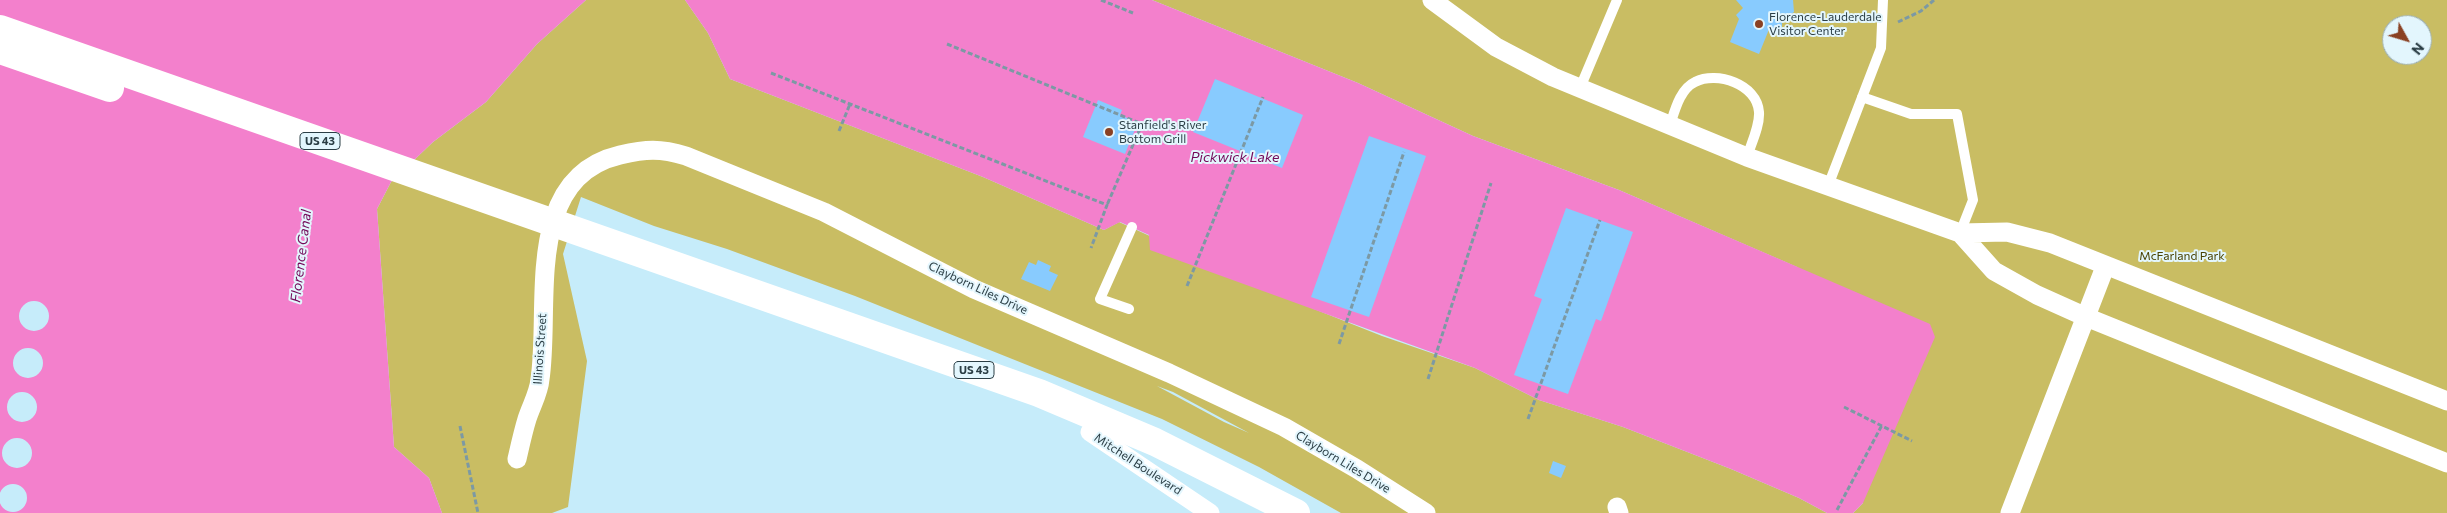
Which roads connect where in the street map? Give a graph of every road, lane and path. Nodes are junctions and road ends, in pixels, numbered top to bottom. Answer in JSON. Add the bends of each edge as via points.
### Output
{"nodes":[{"id":1,"x":1100,"y":0,"type":"edge"},
{"id":2,"x":1432,"y":0,"type":"edge"},
{"id":3,"x":1883,"y":0,"type":"edge"},
{"id":4,"x":1934,"y":0,"type":"edge"},
{"id":5,"x":1613,"y":2,"type":"edge"},
{"id":6,"x":1133,"y":13,"type":"dead end"},
{"id":7,"x":1898,"y":22,"type":"dead end"},
{"id":8,"x":0,"y":29,"type":"edge"},
{"id":9,"x":947,"y":44,"type":"dead end"},
{"id":10,"x":0,"y":50,"type":"edge"},
{"id":11,"x":771,"y":73,"type":"dead end"},
{"id":12,"x":1580,"y":88,"type":"junction"},
{"id":13,"x":1263,"y":97,"type":"dead end"},
{"id":14,"x":1862,"y":97,"type":"junction"},
{"id":15,"x":850,"y":104,"type":"junction"},
{"id":16,"x":1670,"y":125,"type":"junction"},
{"id":17,"x":839,"y":131,"type":"dead end"},
{"id":18,"x":1404,"y":152,"type":"dead end"},
{"id":19,"x":1747,"y":157,"type":"junction"},
{"id":20,"x":1491,"y":183,"type":"dead end"},
{"id":21,"x":1828,"y":186,"type":"junction"},
{"id":22,"x":1107,"y":205,"type":"junction"},
{"id":23,"x":1600,"y":220,"type":"dead end"},
{"id":24,"x":1132,"y":227,"type":"dead end"},
{"id":25,"x":1960,"y":233,"type":"junction"},
{"id":26,"x":549,"y":236,"type":"joint"},
{"id":27,"x":1091,"y":248,"type":"dead end"},
{"id":28,"x":638,"y":261,"type":"junction"},
{"id":29,"x":2105,"y":266,"type":"junction"},
{"id":30,"x":1187,"y":286,"type":"dead end"},
{"id":31,"x":1130,"y":310,"type":"dead end"},
{"id":32,"x":2086,"y":317,"type":"junction"},
{"id":33,"x":1339,"y":344,"type":"dead end"},
{"id":34,"x":1428,"y":379,"type":"dead end"},
{"id":35,"x":2447,"y":402,"type":"edge"},
{"id":36,"x":1844,"y":406,"type":"dead end"},
{"id":37,"x":1528,"y":419,"type":"dead end"},
{"id":38,"x":460,"y":426,"type":"dead end"},
{"id":39,"x":1882,"y":426,"type":"junction"},
{"id":40,"x":1090,"y":432,"type":"junction"},
{"id":41,"x":1912,"y":441,"type":"dead end"},
{"id":42,"x":517,"y":460,"type":"dead end"},
{"id":43,"x":2447,"y":463,"type":"edge"},
{"id":44,"x":1837,"y":510,"type":"dead end"},
{"id":45,"x":478,"y":513,"type":"edge"},
{"id":46,"x":1210,"y":513,"type":"edge"},
{"id":47,"x":1259,"y":513,"type":"edge"},
{"id":48,"x":1296,"y":513,"type":"edge"},
{"id":49,"x":1426,"y":513,"type":"edge"},
{"id":50,"x":2010,"y":513,"type":"edge"}],
"edges":[{"from":1,"to":6,"type":"path"},
{"from":2,"to":12,"type":"street","via":[[1496,48]]},
{"from":3,"to":14,"type":"lane","via":[[1881,48]]},
{"from":4,"to":7,"type":"path","via":[[1922,11]]},
{"from":5,"to":12,"type":"lane"},
{"from":8,"to":28,"type":"highway","number":"US 43"},
{"from":9,"to":22,"type":"path","via":[[1142,124]]},
{"from":10,"to":28,"type":"highway","number":"US 43"},
{"from":11,"to":15,"type":"path"},
{"from":12,"to":16,"type":"street"},
{"from":13,"to":30,"type":"path"},
{"from":14,"to":21,"type":"lane"},
{"from":14,"to":25,"type":"lane","via":[[1911,114],[1957,114],[1973,200]]},
{"from":15,"to":17,"type":"path"},
{"from":15,"to":22,"type":"path"},
{"from":16,"to":19,"type":"street"},
{"from":16,"to":19,"type":"lane","via":[[1680,98],[1694,82],[1714,77],[1732,80],[1751,93],[1759,112]]},
{"from":18,"to":33,"type":"path"},
{"from":19,"to":21,"type":"street"},
{"from":20,"to":34,"type":"path"},
{"from":21,"to":25,"type":"street"},
{"from":22,"to":27,"type":"path"},
{"from":23,"to":37,"type":"path"},
{"from":24,"to":31,"type":"lane","via":[[1100,299]]},
{"from":25,"to":29,"type":"street","via":[[2007,232],[2050,243]]},
{"from":25,"to":32,"type":"street","via":[[1994,271]]},
{"from":26,"to":42,"type":"street","name":"Illinois Street","via":[[544,270],[540,381]]},
{"from":26,"to":49,"type":"street","name":"Clayborn Liles Drive","via":[[560,201],[572,185],[607,158],[647,149],[667,150],[686,156],[824,212],[974,289],[1161,369],[1284,427]]},
{"from":28,"to":40,"type":"highway","number":"US 43"},
{"from":28,"to":48,"type":"highway","number":"US 43","via":[[1039,393],[1162,446]]},
{"from":29,"to":32,"type":"street"},
{"from":29,"to":35,"type":"street"},
{"from":32,"to":43,"type":"street"},
{"from":32,"to":50,"type":"street"},
{"from":36,"to":39,"type":"path"},
{"from":38,"to":45,"type":"path"},
{"from":39,"to":41,"type":"path"},
{"from":39,"to":44,"type":"path"},
{"from":40,"to":46,"type":"street","name":"Mitchell Boulevard"},
{"from":40,"to":47,"type":"highway","number":"US 43"}]}
